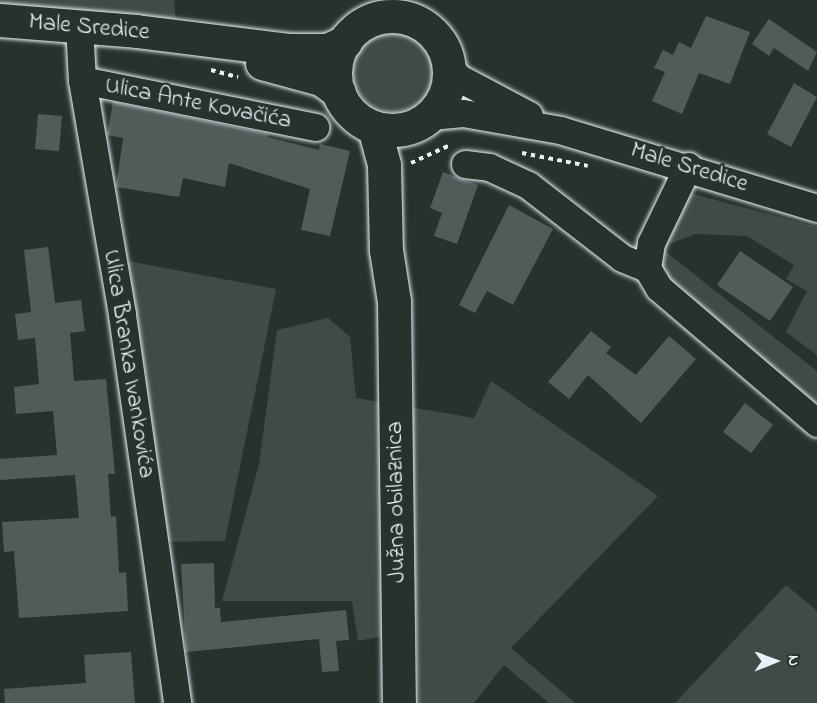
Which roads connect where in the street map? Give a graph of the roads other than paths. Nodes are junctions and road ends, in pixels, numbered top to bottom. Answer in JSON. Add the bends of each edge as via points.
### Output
{"nodes":[{"id":1,"x":413,"y":11,"type":"edge"},
{"id":2,"x":0,"y":20,"type":"edge"},
{"id":3,"x":365,"y":21,"type":"edge"},
{"id":4,"x":79,"y":25,"type":"junction"},
{"id":5,"x":177,"y":37,"type":"junction"},
{"id":6,"x":449,"y":67,"type":"junction"},
{"id":7,"x":82,"y":80,"type":"junction"},
{"id":8,"x":339,"y":92,"type":"junction"},
{"id":9,"x":426,"y":119,"type":"junction"},
{"id":10,"x":374,"y":127,"type":"junction"},
{"id":11,"x":315,"y":128,"type":"dead end"},
{"id":12,"x":560,"y":130,"type":"junction"},
{"id":13,"x":465,"y":164,"type":"dead end"},
{"id":14,"x":688,"y":166,"type":"junction"},
{"id":15,"x":817,"y":208,"type":"edge"},
{"id":16,"x":647,"y":268,"type":"junction"},
{"id":17,"x":394,"y":301,"type":"junction"},
{"id":18,"x":817,"y":423,"type":"edge"},
{"id":19,"x":177,"y":703,"type":"edge"},
{"id":20,"x":399,"y":703,"type":"edge"}],
"edges":[{"from":1,"to":3,"type":"main road"},
{"from":1,"to":6,"type":"main road","via":[[444,48]]},
{"from":2,"to":4,"type":"main road","name":"Male Sredice"},
{"from":3,"to":5,"type":"main road","name":"Male Sredice","via":[[327,50]]},
{"from":3,"to":8,"type":"main road","via":[[338,57]]},
{"from":4,"to":5,"type":"main road","name":"Male Sredice"},
{"from":4,"to":7,"type":"street","name":"Ulica Branka Ivankovića"},
{"from":5,"to":8,"type":"main road","name":"Male Sredice","via":[[321,79]]},
{"from":6,"to":9,"type":"main road","via":[[448,85]]},
{"from":6,"to":12,"type":"street","name":"Male Sredice","via":[[484,93]]},
{"from":7,"to":11,"type":"street","name":"Ulica Ante Kovačića"},
{"from":7,"to":19,"type":"street","name":"Ulica Branka Ivankovića","via":[[122,315]]},
{"from":8,"to":10,"type":"main road","via":[[346,107]]},
{"from":9,"to":10,"type":"main road","via":[[406,129]]},
{"from":9,"to":12,"type":"street","name":"Male Sredice","via":[[455,112]]},
{"from":9,"to":17,"type":"main road","name":"Južna obilaznica","via":[[410,137],[405,233]]},
{"from":10,"to":17,"type":"main road","name":"Južna obilaznica","via":[[384,165],[386,250]]},
{"from":12,"to":14,"type":"street","name":"Male Sredice"},
{"from":13,"to":16,"type":"street","via":[[489,167],[528,185],[622,258]]},
{"from":14,"to":15,"type":"street","name":"Male Sredice"},
{"from":14,"to":16,"type":"street","via":[[651,243]]},
{"from":16,"to":18,"type":"street","via":[[659,288]]},
{"from":17,"to":20,"type":"main road","name":"Južna obilaznica"}]}
